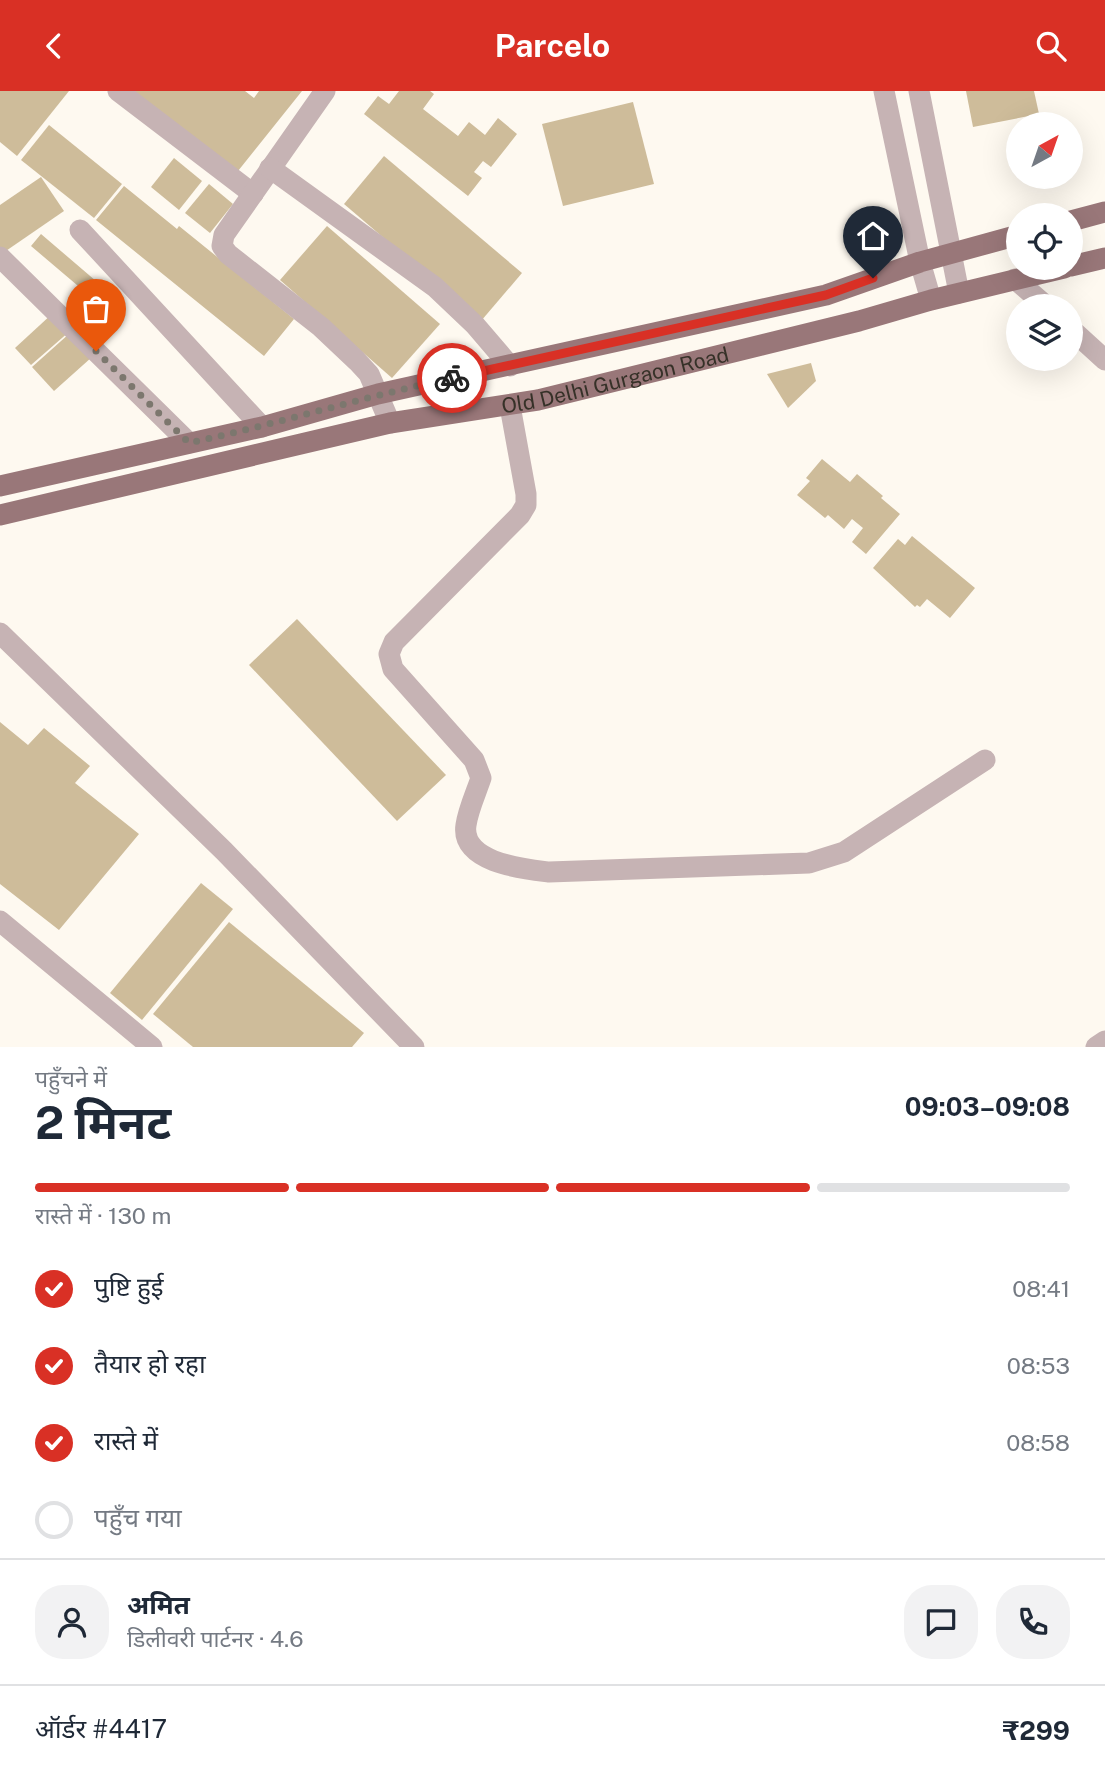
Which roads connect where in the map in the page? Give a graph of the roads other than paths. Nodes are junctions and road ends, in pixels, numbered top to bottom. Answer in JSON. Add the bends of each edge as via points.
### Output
{"nodes":[{"id":1,"x":118,"y":91,"type":"edge"},
{"id":2,"x":325,"y":91,"type":"edge"},
{"id":3,"x":884,"y":91,"type":"edge"},
{"id":4,"x":919,"y":91,"type":"edge"},
{"id":5,"x":270,"y":168,"type":"junction"},
{"id":6,"x":253,"y":194,"type":"junction"},
{"id":7,"x":1105,"y":212,"type":"edge"},
{"id":8,"x":1083,"y":218,"type":"edge"},
{"id":9,"x":80,"y":230,"type":"dead end"},
{"id":10,"x":1006,"y":238,"type":"edge"},
{"id":11,"x":951,"y":252,"type":"junction"},
{"id":12,"x":0,"y":257,"type":"edge"},
{"id":13,"x":1105,"y":258,"type":"edge"},
{"id":14,"x":919,"y":262,"type":"junction"},
{"id":15,"x":1083,"y":263,"type":"edge"},
{"id":16,"x":1011,"y":280,"type":"edge"},
{"id":17,"x":1016,"y":280,"type":"edge"},
{"id":18,"x":959,"y":293,"type":"junction"},
{"id":19,"x":1032,"y":294,"type":"edge"},
{"id":20,"x":931,"y":300,"type":"junction"},
{"id":21,"x":1083,"y":340,"type":"edge"},
{"id":22,"x":1105,"y":360,"type":"edge"},
{"id":23,"x":510,"y":366,"type":"junction"},
{"id":24,"x":379,"y":394,"type":"junction"},
{"id":25,"x":510,"y":406,"type":"junction"},
{"id":26,"x":390,"y":423,"type":"junction"},
{"id":27,"x":262,"y":427,"type":"junction"},
{"id":28,"x":189,"y":443,"type":"junction"},
{"id":29,"x":0,"y":486,"type":"edge"},
{"id":30,"x":0,"y":515,"type":"edge"},
{"id":31,"x":0,"y":633,"type":"edge"},
{"id":32,"x":985,"y":760,"type":"dead end"},
{"id":33,"x":0,"y":921,"type":"edge"},
{"id":34,"x":1105,"y":1041,"type":"edge"},
{"id":35,"x":152,"y":1047,"type":"edge"},
{"id":36,"x":414,"y":1047,"type":"edge"},
{"id":37,"x":1096,"y":1047,"type":"edge"}],
"edges":[{"from":1,"to":6,"type":"street"},
{"from":2,"to":5,"type":"street"},
{"from":3,"to":14,"type":"street"},
{"from":4,"to":11,"type":"street"},
{"from":5,"to":6,"type":"street"},
{"from":5,"to":23,"type":"street","via":[[435,287]]},
{"from":6,"to":24,"type":"street","via":[[224,235],[222,246],[321,327],[357,361]]},
{"from":7,"to":8,"type":"main road"},
{"from":9,"to":27,"type":"street"},
{"from":10,"to":11,"type":"main road","name":"Old Delhi Gurgaon Road"},
{"from":11,"to":14,"type":"main road","name":"Old Delhi Gurgaon Road"},
{"from":11,"to":18,"type":"street"},
{"from":12,"to":28,"type":"street"},
{"from":13,"to":15,"type":"main road"},
{"from":14,"to":20,"type":"street"},
{"from":14,"to":23,"type":"main road","name":"Old Delhi Gurgaon Road","via":[[826,295]]},
{"from":16,"to":18,"type":"main road","name":"Old Delhi Gurgaon Road"},
{"from":17,"to":19,"type":"street"},
{"from":18,"to":20,"type":"main road","name":"Old Delhi Gurgaon Road"},
{"from":20,"to":25,"type":"main road","name":"Old Delhi Gurgaon Road"},
{"from":21,"to":22,"type":"street"},
{"from":23,"to":24,"type":"main road","name":"Old Delhi Gurgaon Road"},
{"from":24,"to":26,"type":"street"},
{"from":24,"to":27,"type":"main road","name":"Old Delhi Gurgaon Road"},
{"from":25,"to":26,"type":"main road","name":"Old Delhi Gurgaon Road"},
{"from":25,"to":32,"type":"street","via":[[526,505],[394,642],[389,654],[393,669],[474,759],[481,778],[466,837],[487,858],[519,869],[549,872],[809,863],[844,852]]},
{"from":26,"to":30,"type":"main road","name":"Old Delhi Gurgaon Road"},
{"from":27,"to":28,"type":"main road","name":"Old Delhi Gurgaon Road"},
{"from":28,"to":29,"type":"main road","name":"Old Delhi Gurgaon Road"},
{"from":31,"to":36,"type":"street","via":[[224,851]]},
{"from":33,"to":35,"type":"street"},
{"from":34,"to":37,"type":"street"}]}
